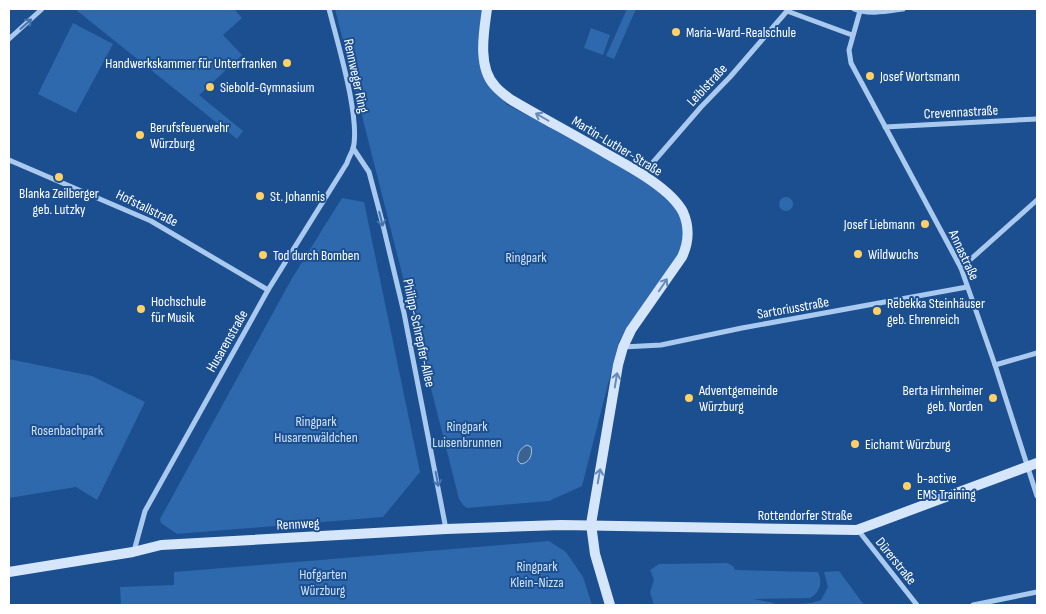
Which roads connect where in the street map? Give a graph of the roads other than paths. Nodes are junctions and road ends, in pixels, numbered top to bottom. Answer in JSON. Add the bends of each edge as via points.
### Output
{"nodes":[{"id":1,"x":42,"y":9,"type":"edge"},
{"id":2,"x":329,"y":9,"type":"edge"},
{"id":3,"x":487,"y":9,"type":"edge"},
{"id":4,"x":854,"y":9,"type":"edge"},
{"id":5,"x":903,"y":9,"type":"edge"},
{"id":6,"x":860,"y":11,"type":"junction"},
{"id":7,"x":852,"y":35,"type":"junction"},
{"id":8,"x":9,"y":39,"type":"edge"},
{"id":9,"x":1037,"y":119,"type":"edge"},
{"id":10,"x":886,"y":127,"type":"junction"},
{"id":11,"x":353,"y":148,"type":"junction"},
{"id":12,"x":9,"y":160,"type":"edge"},
{"id":13,"x":642,"y":174,"type":"junction"},
{"id":14,"x":1037,"y":200,"type":"edge"},
{"id":15,"x":961,"y":268,"type":"junction"},
{"id":16,"x":967,"y":287,"type":"junction"},
{"id":17,"x":268,"y":290,"type":"junction"},
{"id":18,"x":623,"y":347,"type":"junction"},
{"id":19,"x":1037,"y":353,"type":"edge"},
{"id":20,"x":995,"y":365,"type":"junction"},
{"id":21,"x":1032,"y":465,"type":"edge"},
{"id":22,"x":1037,"y":496,"type":"edge"},
{"id":23,"x":591,"y":524,"type":"junction"},
{"id":24,"x":446,"y":529,"type":"junction"},
{"id":25,"x":857,"y":530,"type":"junction"},
{"id":26,"x":133,"y":552,"type":"junction"},
{"id":27,"x":9,"y":572,"type":"edge"},
{"id":28,"x":1037,"y":592,"type":"edge"},
{"id":29,"x":610,"y":605,"type":"edge"},
{"id":30,"x":917,"y":605,"type":"edge"},
{"id":31,"x":973,"y":605,"type":"edge"}],
"edges":[{"from":8,"to":1,"type":"street","one_way":true},
{"from":2,"to":11,"type":"street","name":"Rennweger Ring","via":[[354,122]]},
{"from":13,"to":3,"type":"street","name":"Martin-Luther-Straße","one_way":true,"via":[[510,99],[494,85],[484,59]]},
{"from":4,"to":6,"type":"street"},
{"from":5,"to":6,"type":"street"},
{"from":6,"to":7,"type":"street","name":"Annastraße"},
{"from":7,"to":10,"type":"street","name":"Annastraße","via":[[848,50],[851,63]]},
{"from":7,"to":13,"type":"street","name":"Leiblstraße","via":[[787,11]]},
{"from":9,"to":10,"type":"street","name":"Crevennastraße"},
{"from":10,"to":15,"type":"street","name":"Annastraße"},
{"from":11,"to":17,"type":"street","name":"Husarenstraße"},
{"from":11,"to":24,"type":"street","name":"Philipp-Schrepfer-Allee","one_way":true,"via":[[368,172],[382,221],[404,313]]},
{"from":12,"to":17,"type":"street","name":"Hofstallstraße","via":[[151,221]]},
{"from":18,"to":13,"type":"street","name":"Martin-Luther-Straße","one_way":true,"via":[[631,330],[682,257],[689,235],[679,206]]},
{"from":14,"to":15,"type":"street"},
{"from":15,"to":16,"type":"street","name":"Annastraße"},
{"from":16,"to":18,"type":"street","name":"Sartoriusstraße","via":[[661,345]]},
{"from":16,"to":20,"type":"street","name":"Annastraße"},
{"from":17,"to":26,"type":"street","name":"Husarenstraße","via":[[145,511]]},
{"from":23,"to":18,"type":"street","name":"Martin-Luther-Straße","one_way":true},
{"from":19,"to":20,"type":"street"},
{"from":20,"to":21,"type":"street","name":"Annastraße"},
{"from":21,"to":22,"type":"street","name":"Annastraße"},
{"from":21,"to":25,"type":"street","name":"Rottendorfer Straße"},
{"from":23,"to":24,"type":"street","name":"Rennweg"},
{"from":23,"to":25,"type":"street","name":"Rottendorfer Straße"},
{"from":23,"to":29,"type":"street","name":"Martin-Luther-Straße","via":[[595,554]]},
{"from":24,"to":26,"type":"street","name":"Rennweg","via":[[161,545]]},
{"from":25,"to":30,"type":"street","name":"Dürerstraße"},
{"from":26,"to":27,"type":"street","name":"Rennweg"},
{"from":28,"to":31,"type":"street"}]}
